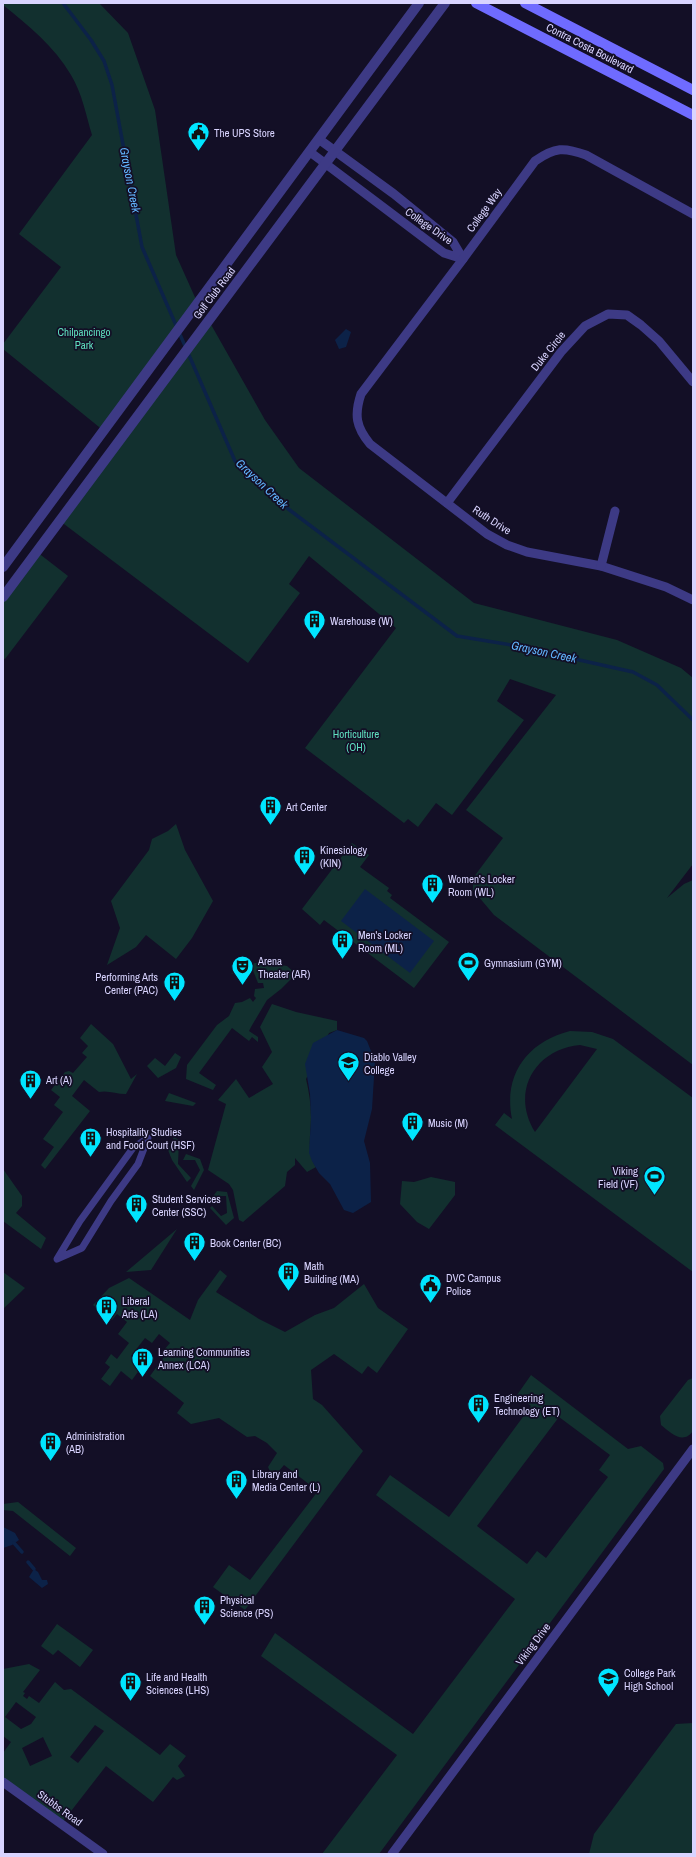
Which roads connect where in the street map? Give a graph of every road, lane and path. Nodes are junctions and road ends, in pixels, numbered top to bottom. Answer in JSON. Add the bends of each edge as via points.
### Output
{"nodes":[{"id":1,"x":419,"y":3,"type":"edge"},
{"id":2,"x":445,"y":3,"type":"edge"},
{"id":3,"x":476,"y":3,"type":"edge"},
{"id":4,"x":525,"y":3,"type":"edge"},
{"id":5,"x":693,"y":90,"type":"edge"},
{"id":6,"x":693,"y":115,"type":"edge"},
{"id":7,"x":320,"y":140,"type":"junction"},
{"id":8,"x":335,"y":151,"type":"junction"},
{"id":9,"x":310,"y":152,"type":"junction"},
{"id":10,"x":325,"y":164,"type":"junction"},
{"id":11,"x":693,"y":214,"type":"edge"},
{"id":12,"x":463,"y":259,"type":"junction"},
{"id":13,"x":693,"y":382,"type":"edge"},
{"id":14,"x":357,"y":419,"type":"joint"},
{"id":15,"x":447,"y":503,"type":"junction"},
{"id":16,"x":616,"y":511,"type":"dead end"},
{"id":17,"x":601,"y":566,"type":"junction"},
{"id":18,"x":3,"y":567,"type":"edge"},
{"id":19,"x":3,"y":597,"type":"edge"},
{"id":20,"x":693,"y":600,"type":"edge"},
{"id":21,"x":96,"y":1199,"type":"junction"},
{"id":22,"x":111,"y":1201,"type":"junction"},
{"id":23,"x":693,"y":1449,"type":"edge"},
{"id":24,"x":3,"y":1782,"type":"edge"},
{"id":25,"x":102,"y":1854,"type":"edge"},
{"id":26,"x":392,"y":1854,"type":"edge"}],
"edges":[{"from":1,"to":7,"type":"street","name":"Golf Club Road"},
{"from":2,"to":8,"type":"street","name":"Golf Club Road"},
{"from":3,"to":6,"type":"main road","name":"Contra Costa Boulevard"},
{"from":4,"to":5,"type":"main road","name":"Contra Costa Boulevard"},
{"from":7,"to":8,"type":"street","name":"College Drive"},
{"from":7,"to":9,"type":"street","name":"Golf Club Road"},
{"from":8,"to":10,"type":"street","name":"Golf Club Road"},
{"from":8,"to":12,"type":"street","name":"College Drive","via":[[453,242]]},
{"from":9,"to":10,"type":"street","name":"College Drive"},
{"from":9,"to":18,"type":"street","name":"Golf Club Road"},
{"from":10,"to":12,"type":"street","name":"College Drive","via":[[444,253]]},
{"from":10,"to":19,"type":"street","name":"Golf Club Road"},
{"from":11,"to":12,"type":"street","name":"College Way","via":[[586,155],[569,149],[557,149],[534,161]]},
{"from":12,"to":14,"type":"street","name":"College Way","via":[[361,394]]},
{"from":13,"to":15,"type":"street","name":"Duke Circle","via":[[659,341],[641,325],[627,315],[608,314],[585,326],[561,352]]},
{"from":14,"to":15,"type":"street","name":"Ruth Drive","via":[[363,435],[370,444]]},
{"from":15,"to":17,"type":"street","name":"Ruth Drive","via":[[487,534],[507,545],[527,552]]},
{"from":16,"to":17,"type":"street"},
{"from":17,"to":20,"type":"street","name":"Ruth Drive","via":[[666,587]]},
{"from":21,"to":22,"type":"street"},
{"from":21,"to":22,"type":"street","via":[[57,1259],[82,1248]]},
{"from":21,"to":22,"type":"street","via":[[133,1148],[148,1138],[138,1164]]},
{"from":23,"to":26,"type":"street","name":"Viking Drive"},
{"from":24,"to":25,"type":"street","name":"Stubbs Road"}]}
